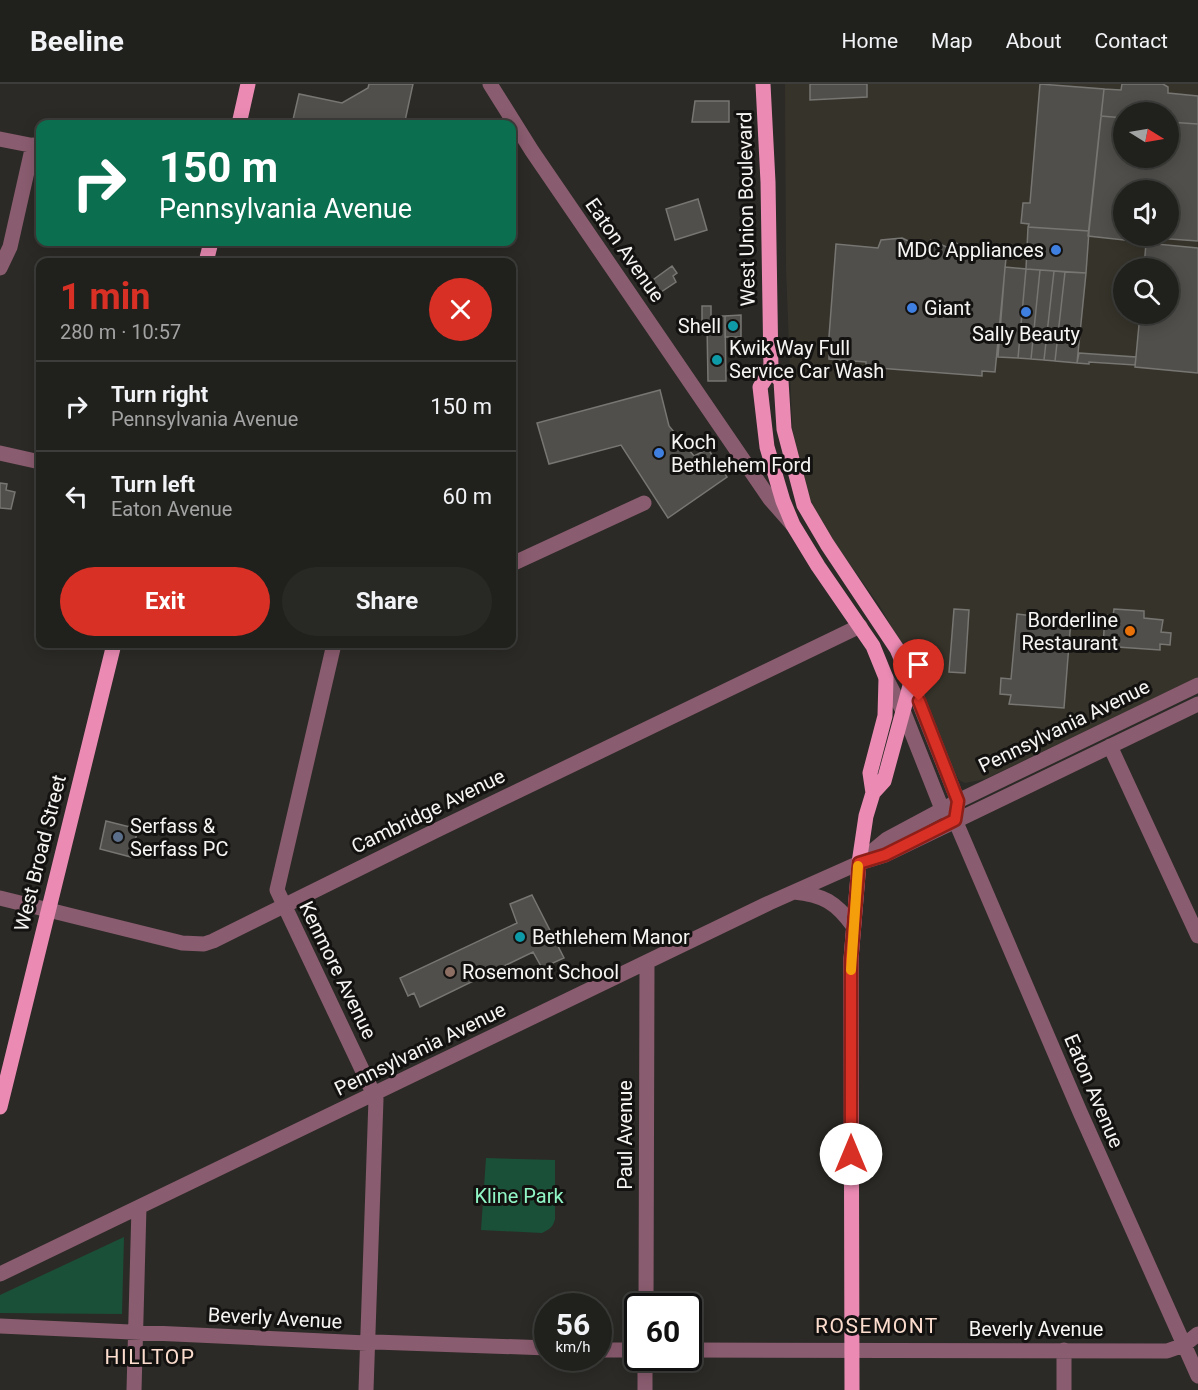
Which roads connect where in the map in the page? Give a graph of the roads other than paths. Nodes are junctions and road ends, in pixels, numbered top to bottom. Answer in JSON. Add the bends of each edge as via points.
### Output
{"nodes":[{"id":1,"x":248,"y":84,"type":"edge"},
{"id":2,"x":490,"y":84,"type":"edge"},
{"id":3,"x":763,"y":84,"type":"edge"},
{"id":4,"x":239,"y":120,"type":"edge"},
{"id":5,"x":513,"y":120,"type":"edge"},
{"id":6,"x":516,"y":125,"type":"edge"},
{"id":7,"x":0,"y":139,"type":"edge"},
{"id":8,"x":36,"y":146,"type":"edge"},
{"id":9,"x":36,"y":150,"type":"edge"},
{"id":10,"x":0,"y":268,"type":"edge"},
{"id":11,"x":771,"y":370,"type":"junction"},
{"id":12,"x":0,"y":453,"type":"edge"},
{"id":13,"x":36,"y":461,"type":"edge"},
{"id":14,"x":644,"y":502,"type":"dead end"},
{"id":15,"x":793,"y":525,"type":"junction"},
{"id":16,"x":516,"y":562,"type":"edge"},
{"id":17,"x":860,"y":626,"type":"junction"},
{"id":18,"x":113,"y":648,"type":"edge"},
{"id":19,"x":333,"y":648,"type":"edge"},
{"id":20,"x":886,"y":678,"type":"junction"},
{"id":21,"x":911,"y":682,"type":"junction"},
{"id":22,"x":1198,"y":685,"type":"edge"},
{"id":23,"x":1198,"y":704,"type":"edge"},
{"id":24,"x":904,"y":713,"type":"junction"},
{"id":25,"x":1110,"y":747,"type":"junction"},
{"id":26,"x":873,"y":793,"type":"junction"},
{"id":27,"x":958,"y":801,"type":"junction"},
{"id":28,"x":942,"y":809,"type":"junction"},
{"id":29,"x":955,"y":820,"type":"junction"},
{"id":30,"x":859,"y":863,"type":"junction"},
{"id":31,"x":795,"y":892,"type":"junction"},
{"id":32,"x":0,"y":898,"type":"edge"},
{"id":33,"x":283,"y":904,"type":"junction"},
{"id":34,"x":48,"y":909,"type":"junction"},
{"id":35,"x":854,"y":926,"type":"junction"},
{"id":36,"x":1198,"y":936,"type":"edge"},
{"id":37,"x":646,"y":964,"type":"junction"},
{"id":38,"x":374,"y":1094,"type":"junction"},
{"id":39,"x":0,"y":1107,"type":"edge"},
{"id":40,"x":140,"y":1207,"type":"junction"},
{"id":41,"x":0,"y":1274,"type":"edge"},
{"id":42,"x":646,"y":1293,"type":"edge"},
{"id":43,"x":0,"y":1326,"type":"edge"},
{"id":44,"x":136,"y":1332,"type":"junction"},
{"id":45,"x":1198,"y":1334,"type":"edge"},
{"id":46,"x":367,"y":1343,"type":"junction"},
{"id":47,"x":1184,"y":1345,"type":"junction"},
{"id":48,"x":534,"y":1347,"type":"edge"},
{"id":49,"x":702,"y":1350,"type":"edge"},
{"id":50,"x":852,"y":1350,"type":"junction"},
{"id":51,"x":1064,"y":1350,"type":"junction"},
{"id":52,"x":645,"y":1371,"type":"edge"},
{"id":53,"x":1198,"y":1376,"type":"edge"},
{"id":54,"x":134,"y":1390,"type":"edge"},
{"id":55,"x":366,"y":1390,"type":"edge"},
{"id":56,"x":645,"y":1390,"type":"edge"},
{"id":57,"x":852,"y":1390,"type":"edge"},
{"id":58,"x":1064,"y":1390,"type":"edge"}],
"edges":[{"from":1,"to":4,"type":"main road"},
{"from":2,"to":5,"type":"street","name":"Eaton Avenue"},
{"from":3,"to":11,"type":"main road","name":"West Union Boulevard"},
{"from":6,"to":15,"type":"street","name":"Eaton Avenue","via":[[770,499]]},
{"from":7,"to":8,"type":"street"},
{"from":9,"to":10,"type":"street","via":[[10,248]]},
{"from":11,"to":15,"type":"main road","name":"West Union Boulevard","via":[[760,387],[767,447]]},
{"from":11,"to":21,"type":"main road","name":"West Union Boulevard","via":[[781,381],[784,429],[804,505],[897,649]]},
{"from":12,"to":13,"type":"street"},
{"from":14,"to":16,"type":"street"},
{"from":15,"to":17,"type":"main road","name":"West Union Boulevard"},
{"from":17,"to":20,"type":"main road","name":"West Union Boulevard"},
{"from":17,"to":33,"type":"street","name":"Cambridge Avenue"},
{"from":18,"to":34,"type":"main road","name":"West Broad Street"},
{"from":19,"to":33,"type":"street","name":"Kenmore Avenue","via":[[276,890]]},
{"from":20,"to":24,"type":"street","name":"Eaton Avenue"},
{"from":20,"to":26,"type":"main road","name":"West Union Boulevard","via":[[885,716],[870,773]]},
{"from":21,"to":24,"type":"main road","name":"West Union Boulevard"},
{"from":21,"to":27,"type":"street"},
{"from":22,"to":27,"type":"street","name":"Pennsylvania Avenue"},
{"from":23,"to":25,"type":"street","name":"Pennsylvania Avenue"},
{"from":24,"to":26,"type":"main road","name":"West Union Boulevard","via":[[884,781]]},
{"from":24,"to":28,"type":"street","name":"Eaton Avenue"},
{"from":25,"to":29,"type":"street","name":"Pennsylvania Avenue"},
{"from":25,"to":36,"type":"street"},
{"from":26,"to":30,"type":"main road","name":"West Union Boulevard"},
{"from":27,"to":28,"type":"street","name":"Pennsylvania Avenue"},
{"from":27,"to":29,"type":"street"},
{"from":28,"to":29,"type":"street","name":"Eaton Avenue"},
{"from":28,"to":30,"type":"street","name":"Pennsylvania Avenue","via":[[887,839]]},
{"from":29,"to":30,"type":"street","name":"Pennsylvania Avenue","via":[[885,855]]},
{"from":29,"to":47,"type":"street","name":"Eaton Avenue"},
{"from":30,"to":31,"type":"street","name":"Pennsylvania Avenue"},
{"from":30,"to":35,"type":"main road","name":"West Union Boulevard"},
{"from":31,"to":35,"type":"street","via":[[825,898]]},
{"from":31,"to":37,"type":"street","name":"Pennsylvania Avenue"},
{"from":32,"to":34,"type":"street","name":"Cambridge Avenue"},
{"from":33,"to":34,"type":"street","name":"Cambridge Avenue","via":[[213,941],[191,944]]},
{"from":33,"to":38,"type":"street","name":"Kenmore Avenue"},
{"from":34,"to":39,"type":"main road","name":"West Broad Street"},
{"from":35,"to":50,"type":"main road","name":"West Union Boulevard"},
{"from":37,"to":38,"type":"street","name":"Pennsylvania Avenue"},
{"from":37,"to":42,"type":"street","name":"Paul Avenue"},
{"from":38,"to":40,"type":"street","name":"Pennsylvania Avenue"},
{"from":38,"to":46,"type":"street","name":"Kenmore Avenue"},
{"from":40,"to":41,"type":"street","name":"Pennsylvania Avenue"},
{"from":40,"to":44,"type":"street"},
{"from":43,"to":44,"type":"street","name":"Beverly Avenue"},
{"from":44,"to":46,"type":"street","name":"Beverly Avenue"},
{"from":44,"to":54,"type":"street"},
{"from":45,"to":47,"type":"street","name":"Beverly Avenue"},
{"from":46,"to":48,"type":"street","name":"Beverly Avenue"},
{"from":46,"to":55,"type":"street","name":"Kenmore Avenue"},
{"from":47,"to":51,"type":"street","name":"Beverly Avenue","via":[[1167,1350]]},
{"from":47,"to":53,"type":"street","name":"Eaton Avenue"},
{"from":49,"to":50,"type":"street","name":"Beverly Avenue"},
{"from":50,"to":51,"type":"street","name":"Beverly Avenue"},
{"from":50,"to":57,"type":"main road","name":"West Union Boulevard"},
{"from":51,"to":58,"type":"street"},
{"from":52,"to":56,"type":"street"}]}
